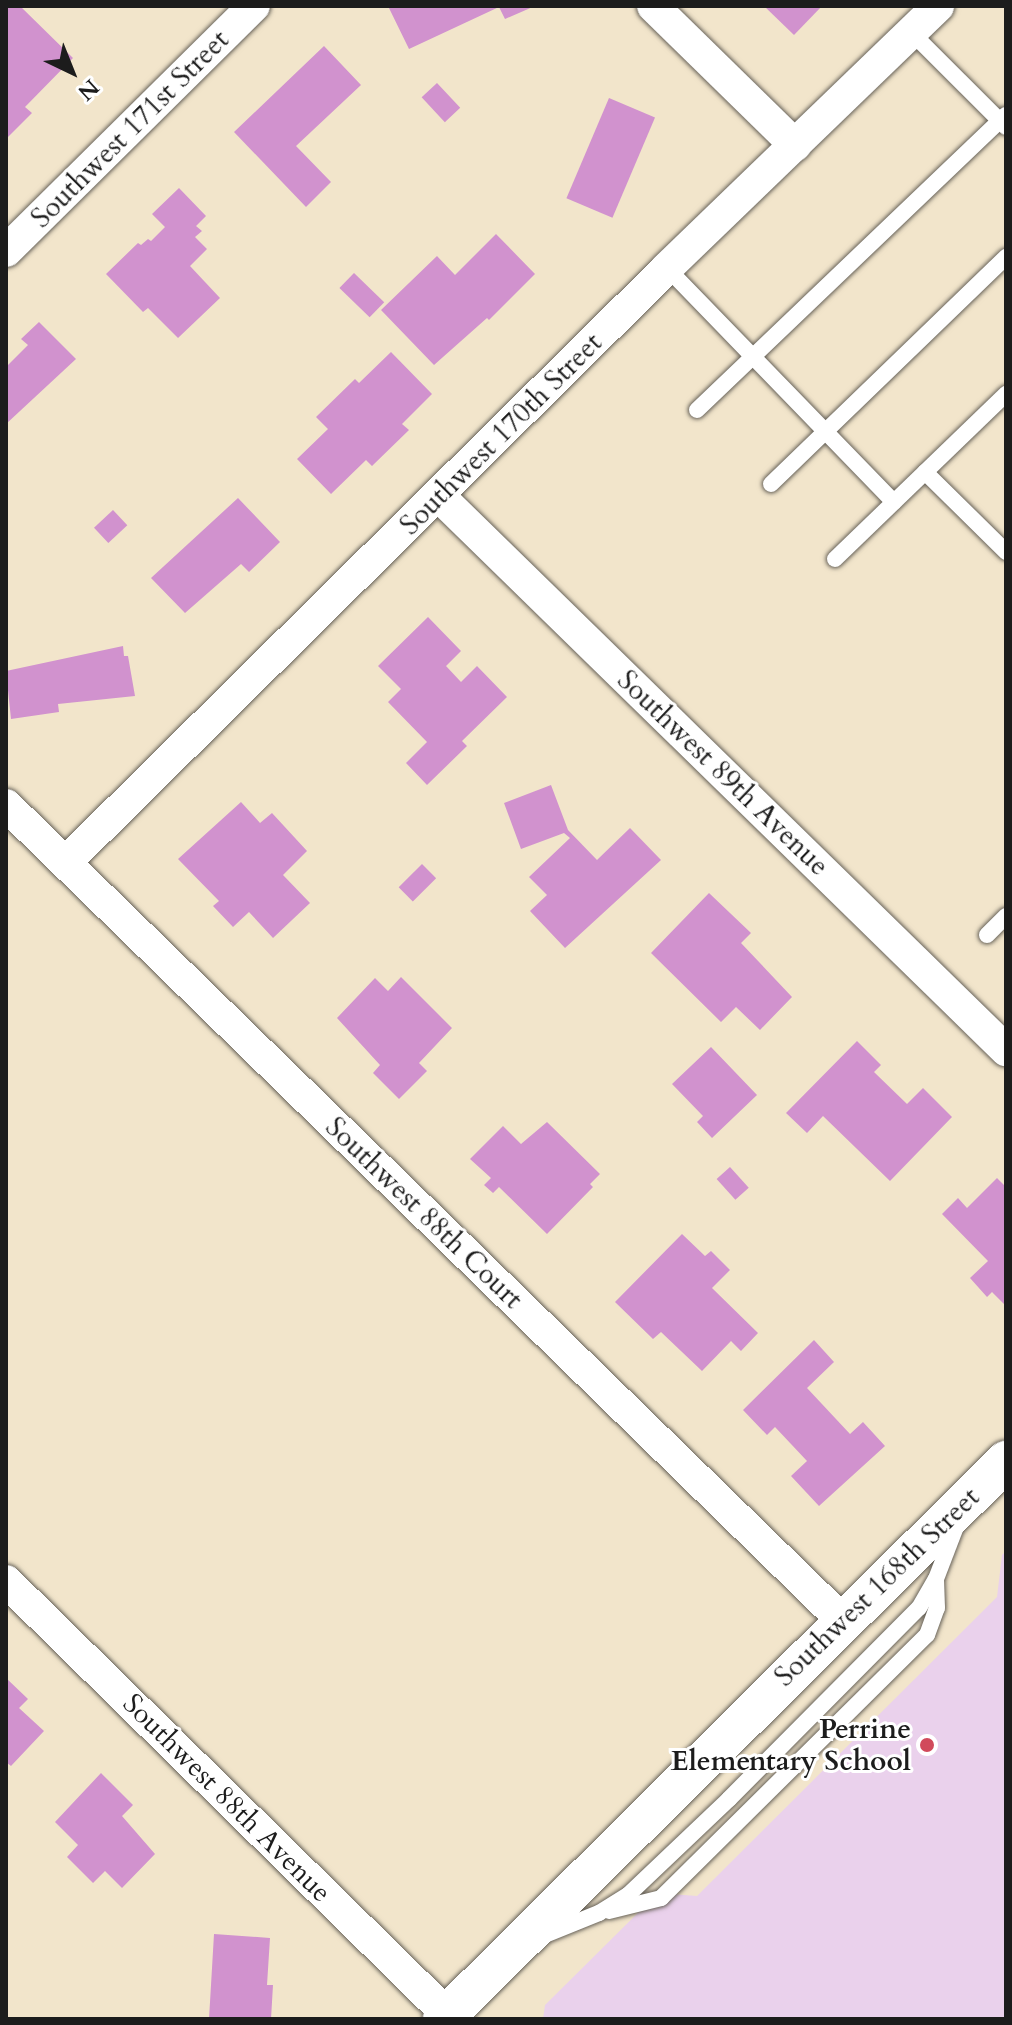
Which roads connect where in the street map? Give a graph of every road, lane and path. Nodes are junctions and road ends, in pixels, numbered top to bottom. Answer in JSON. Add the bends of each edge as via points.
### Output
{"nodes":[{"id":1,"x":254,"y":6,"type":"edge"},
{"id":2,"x":653,"y":6,"type":"edge"},
{"id":3,"x":938,"y":6,"type":"edge"},
{"id":4,"x":911,"y":32,"type":"junction"},
{"id":5,"x":1004,"y":121,"type":"edge"},
{"id":6,"x":795,"y":145,"type":"junction"},
{"id":7,"x":6,"y":251,"type":"edge"},
{"id":8,"x":1006,"y":257,"type":"edge"},
{"id":9,"x":667,"y":268,"type":"junction"},
{"id":10,"x":752,"y":359,"type":"junction"},
{"id":11,"x":1006,"y":394,"type":"edge"},
{"id":12,"x":697,"y":410,"type":"dead end"},
{"id":13,"x":824,"y":432,"type":"junction"},
{"id":14,"x":925,"y":472,"type":"junction"},
{"id":15,"x":771,"y":484,"type":"dead end"},
{"id":16,"x":439,"y":496,"type":"junction"},
{"id":17,"x":894,"y":502,"type":"junction"},
{"id":18,"x":1006,"y":552,"type":"edge"},
{"id":19,"x":835,"y":559,"type":"dead end"},
{"id":20,"x":6,"y":805,"type":"edge"},
{"id":21,"x":65,"y":863,"type":"junction"},
{"id":22,"x":1006,"y":916,"type":"edge"},
{"id":23,"x":987,"y":935,"type":"dead end"},
{"id":24,"x":1006,"y":1050,"type":"edge"},
{"id":25,"x":1006,"y":1461,"type":"edge"},
{"id":26,"x":967,"y":1499,"type":"junction"},
{"id":27,"x":936,"y":1579,"type":"junction"},
{"id":28,"x":6,"y":1581,"type":"edge"},
{"id":29,"x":843,"y":1621,"type":"junction"},
{"id":30,"x":599,"y":1913,"type":"junction"},
{"id":31,"x":519,"y":1945,"type":"junction"},
{"id":32,"x":445,"y":2017,"type":"edge"}],
"edges":[{"from":1,"to":7,"type":"street","name":"Southwest 171st Street"},
{"from":2,"to":6,"type":"street"},
{"from":3,"to":4,"type":"street","name":"Southwest 170th Street"},
{"from":4,"to":5,"type":"lane"},
{"from":4,"to":6,"type":"street","name":"Southwest 170th Street"},
{"from":5,"to":10,"type":"lane"},
{"from":6,"to":9,"type":"street","name":"Southwest 170th Street"},
{"from":8,"to":13,"type":"lane"},
{"from":9,"to":10,"type":"lane"},
{"from":9,"to":16,"type":"street","name":"Southwest 170th Street"},
{"from":10,"to":12,"type":"lane"},
{"from":10,"to":13,"type":"lane"},
{"from":11,"to":14,"type":"lane"},
{"from":13,"to":15,"type":"lane"},
{"from":13,"to":17,"type":"lane"},
{"from":14,"to":17,"type":"lane"},
{"from":14,"to":18,"type":"lane"},
{"from":16,"to":21,"type":"street","name":"Southwest 170th Street"},
{"from":16,"to":24,"type":"street","name":"Southwest 89th Avenue"},
{"from":17,"to":19,"type":"lane"},
{"from":20,"to":21,"type":"street","name":"Southwest 88th Court"},
{"from":21,"to":29,"type":"street","name":"Southwest 88th Court"},
{"from":22,"to":23,"type":"lane"},
{"from":25,"to":26,"type":"street","name":"Southwest 168th Street"},
{"from":26,"to":27,"type":"lane"},
{"from":26,"to":29,"type":"street","name":"Southwest 168th Street"},
{"from":27,"to":30,"type":"lane","via":[[919,1608],[729,1799],[628,1895]]},
{"from":27,"to":30,"type":"lane","via":[[937,1608],[927,1635],[661,1898]]},
{"from":28,"to":32,"type":"street","name":"Southwest 88th Avenue"},
{"from":29,"to":31,"type":"street","name":"Southwest 168th Street"},
{"from":30,"to":31,"type":"lane"},
{"from":31,"to":32,"type":"street","name":"Southwest 168th Street"}]}
